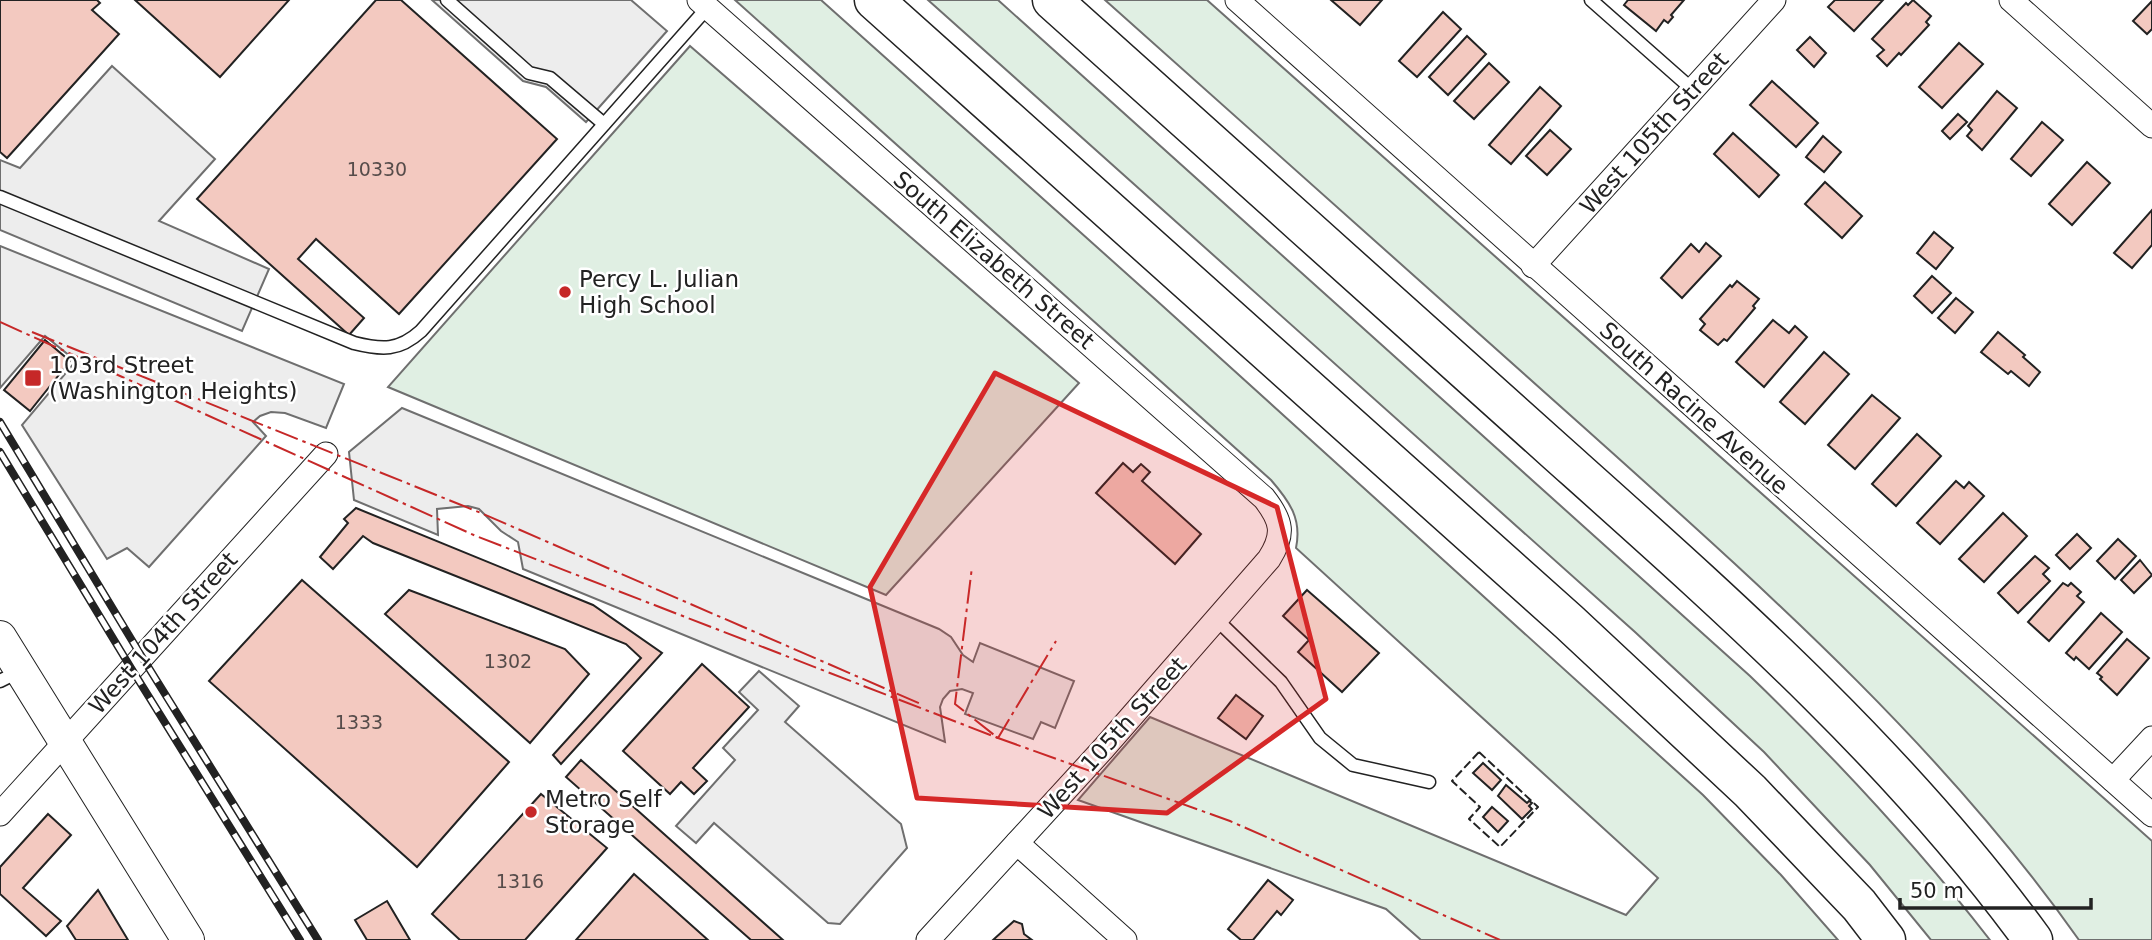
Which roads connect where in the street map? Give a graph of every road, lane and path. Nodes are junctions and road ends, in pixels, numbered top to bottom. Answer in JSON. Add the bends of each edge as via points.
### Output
{"nodes":[{"id":1,"x":447,"y":0,"type":"edge"},
{"id":2,"x":874,"y":0,"type":"edge"},
{"id":3,"x":1052,"y":0,"type":"edge"},
{"id":4,"x":1591,"y":0,"type":"edge"},
{"id":5,"x":1774,"y":0,"type":"edge"},
{"id":6,"x":2011,"y":0,"type":"edge"},
{"id":7,"x":1245,"y":3,"type":"edge"},
{"id":8,"x":704,"y":4,"type":"edge"},
{"id":9,"x":1693,"y":90,"type":"junction"},
{"id":10,"x":604,"y":124,"type":"junction"},
{"id":11,"x":2152,"y":126,"type":"edge"},
{"id":12,"x":0,"y":197,"type":"edge"},
{"id":13,"x":1533,"y":266,"type":"junction"},
{"id":14,"x":326,"y":454,"type":"dead end"},
{"id":15,"x":1280,"y":527,"type":"joint"},
{"id":16,"x":1216,"y":619,"type":"junction"},
{"id":17,"x":0,"y":637,"type":"edge"},
{"id":18,"x":10,"y":676,"type":"edge"},
{"id":19,"x":2152,"y":738,"type":"edge"},
{"id":20,"x":64,"y":742,"type":"junction"},
{"id":21,"x":2113,"y":780,"type":"junction"},
{"id":22,"x":1429,"y":782,"type":"dead end"},
{"id":23,"x":0,"y":814,"type":"edge"},
{"id":24,"x":2152,"y":815,"type":"edge"},
{"id":25,"x":1017,"y":843,"type":"junction"},
{"id":26,"x":185,"y":939,"type":"edge"},
{"id":27,"x":928,"y":940,"type":"edge"},
{"id":28,"x":1125,"y":940,"type":"edge"},
{"id":29,"x":1886,"y":940,"type":"edge"},
{"id":30,"x":2033,"y":940,"type":"edge"}],
"edges":[{"from":1,"to":10,"type":"lane","via":[[529,73],[550,78]]},
{"from":2,"to":29,"type":"highway","via":[[1569,622],[1750,791],[1859,905]]},
{"from":3,"to":30,"type":"highway","via":[[1796,670],[1902,779],[1997,890]]},
{"from":4,"to":9,"type":"lane"},
{"from":5,"to":9,"type":"street","name":"West 105th Street"},
{"from":6,"to":11,"type":"street"},
{"from":7,"to":13,"type":"street","name":"South Racine Avenue"},
{"from":8,"to":10,"type":"lane"},
{"from":8,"to":15,"type":"street","name":"South Elizabeth Street","via":[[1264,498]]},
{"from":9,"to":13,"type":"street","name":"West 105th Street"},
{"from":10,"to":12,"type":"lane","via":[[421,331],[408,342],[385,348],[354,343]]},
{"from":13,"to":21,"type":"street","name":"South Racine Avenue"},
{"from":14,"to":20,"type":"street","name":"West 104th Street"},
{"from":15,"to":16,"type":"street","name":"West 105th Street","via":[[1279,544],[1269,559]]},
{"from":16,"to":22,"type":"lane","via":[[1281,682],[1320,738],[1353,765]]},
{"from":16,"to":25,"type":"street","name":"West 105th Street"},
{"from":17,"to":18,"type":"main road"},
{"from":18,"to":20,"type":"main road"},
{"from":19,"to":21,"type":"street"},
{"from":20,"to":23,"type":"street","name":"West 104th Street"},
{"from":20,"to":26,"type":"main road"},
{"from":21,"to":24,"type":"street","name":"South Racine Avenue"},
{"from":25,"to":27,"type":"street","name":"West 105th Street"},
{"from":25,"to":28,"type":"street"}]}
